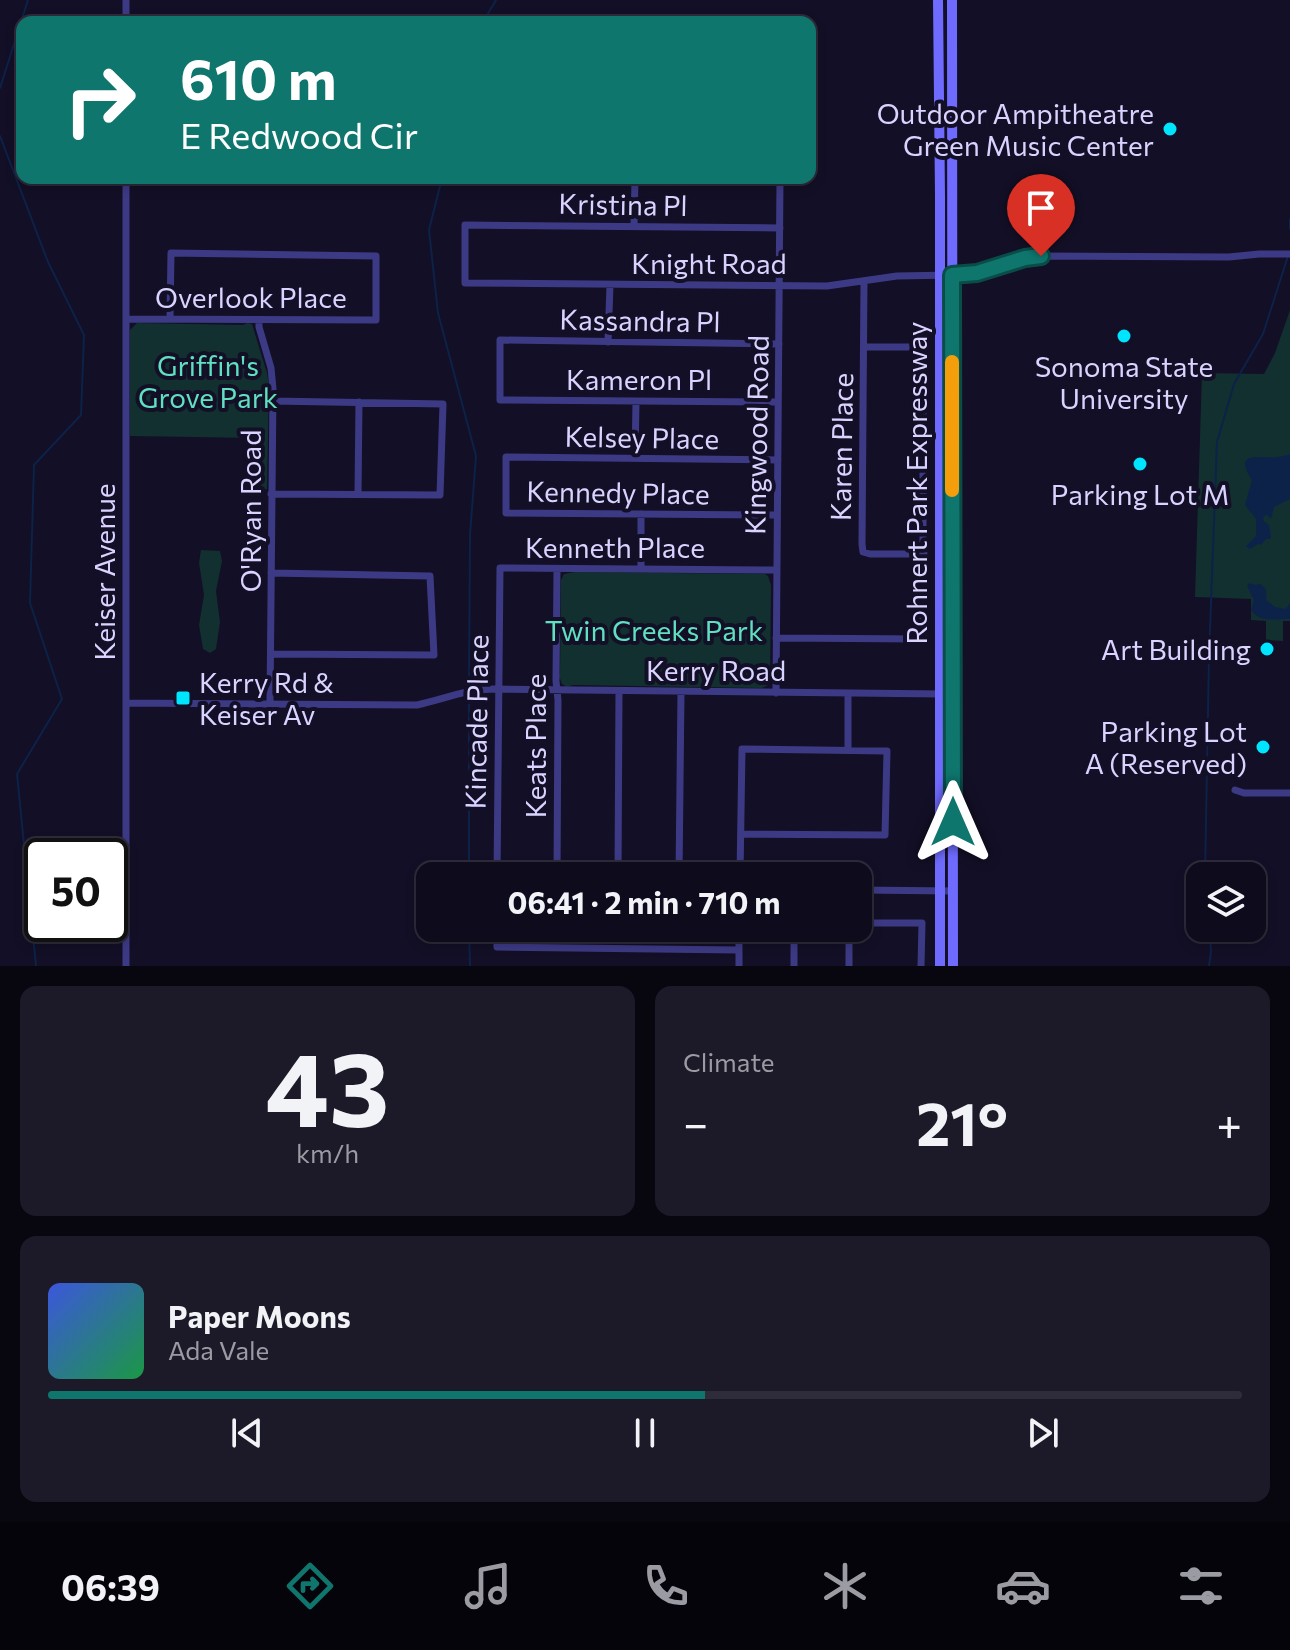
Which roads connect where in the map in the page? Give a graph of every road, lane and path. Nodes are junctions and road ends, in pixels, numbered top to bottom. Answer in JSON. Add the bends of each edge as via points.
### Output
{"nodes":[{"id":1,"x":938,"y":0,"type":"edge"},
{"id":2,"x":952,"y":0,"type":"edge"},
{"id":3,"x":126,"y":184,"type":"edge"},
{"id":4,"x":635,"y":184,"type":"edge"},
{"id":5,"x":780,"y":184,"type":"edge"},
{"id":6,"x":634,"y":226,"type":"junction"},
{"id":7,"x":780,"y":228,"type":"junction"},
{"id":8,"x":1290,"y":254,"type":"edge"},
{"id":9,"x":940,"y":275,"type":"junction"},
{"id":10,"x":952,"y":275,"type":"junction"},
{"id":11,"x":864,"y":281,"type":"junction"},
{"id":12,"x":465,"y":283,"type":"joint"},
{"id":13,"x":610,"y":285,"type":"junction"},
{"id":14,"x":780,"y":286,"type":"junction"},
{"id":15,"x":127,"y":319,"type":"junction"},
{"id":16,"x":170,"y":319,"type":"junction"},
{"id":17,"x":259,"y":320,"type":"junction"},
{"id":18,"x":608,"y":342,"type":"junction"},
{"id":19,"x":779,"y":344,"type":"junction"},
{"id":20,"x":864,"y":347,"type":"junction"},
{"id":21,"x":500,"y":400,"type":"joint"},
{"id":22,"x":273,"y":401,"type":"junction"},
{"id":23,"x":359,"y":402,"type":"junction"},
{"id":24,"x":636,"y":402,"type":"junction"},
{"id":25,"x":778,"y":402,"type":"junction"},
{"id":26,"x":635,"y":458,"type":"junction"},
{"id":27,"x":778,"y":460,"type":"junction"},
{"id":28,"x":271,"y":494,"type":"junction"},
{"id":29,"x":358,"y":494,"type":"junction"},
{"id":30,"x":506,"y":513,"type":"joint"},
{"id":31,"x":641,"y":514,"type":"junction"},
{"id":32,"x":777,"y":515,"type":"junction"},
{"id":33,"x":924,"y":554,"type":"junction"},
{"id":34,"x":500,"y":568,"type":"joint"},
{"id":35,"x":557,"y":569,"type":"junction"},
{"id":36,"x":641,"y":569,"type":"junction"},
{"id":37,"x":777,"y":570,"type":"junction"},
{"id":38,"x":271,"y":573,"type":"junction"},
{"id":39,"x":776,"y":638,"type":"junction"},
{"id":40,"x":271,"y":654,"type":"junction"},
{"id":41,"x":499,"y":690,"type":"junction"},
{"id":42,"x":557,"y":690,"type":"junction"},
{"id":43,"x":619,"y":691,"type":"junction"},
{"id":44,"x":681,"y":692,"type":"junction"},
{"id":45,"x":776,"y":693,"type":"junction"},
{"id":46,"x":848,"y":693,"type":"junction"},
{"id":47,"x":940,"y":694,"type":"junction"},
{"id":48,"x":953,"y":695,"type":"junction"},
{"id":49,"x":126,"y":703,"type":"junction"},
{"id":50,"x":270,"y":704,"type":"junction"},
{"id":51,"x":848,"y":750,"type":"junction"},
{"id":52,"x":1235,"y":790,"type":"dead end"},
{"id":53,"x":1290,"y":793,"type":"edge"},
{"id":54,"x":741,"y":834,"type":"junction"},
{"id":55,"x":497,"y":862,"type":"edge"},
{"id":56,"x":557,"y":862,"type":"edge"},
{"id":57,"x":618,"y":862,"type":"edge"},
{"id":58,"x":679,"y":862,"type":"edge"},
{"id":59,"x":740,"y":862,"type":"edge"},
{"id":60,"x":872,"y":890,"type":"edge"},
{"id":61,"x":940,"y":891,"type":"junction"},
{"id":62,"x":953,"y":891,"type":"junction"},
{"id":63,"x":872,"y":923,"type":"edge"},
{"id":64,"x":497,"y":942,"type":"edge"},
{"id":65,"x":739,"y":942,"type":"edge"},
{"id":66,"x":794,"y":942,"type":"edge"},
{"id":67,"x":849,"y":942,"type":"edge"},
{"id":68,"x":739,"y":950,"type":"junction"},
{"id":69,"x":126,"y":966,"type":"edge"},
{"id":70,"x":739,"y":966,"type":"edge"},
{"id":71,"x":794,"y":966,"type":"edge"},
{"id":72,"x":849,"y":966,"type":"edge"},
{"id":73,"x":921,"y":966,"type":"edge"},
{"id":74,"x":940,"y":966,"type":"edge"},
{"id":75,"x":953,"y":966,"type":"edge"}],
"edges":[{"from":1,"to":9,"type":"main road","name":"Rohnert Park Expressway"},
{"from":2,"to":10,"type":"main road","name":"Rohnert Park Expressway"},
{"from":3,"to":15,"type":"street","name":"Keiser Avenue"},
{"from":4,"to":6,"type":"street"},
{"from":5,"to":7,"type":"street","name":"Kingwood Road"},
{"from":6,"to":7,"type":"street","name":"Kristina Pl"},
{"from":6,"to":12,"type":"street","name":"Kristina Pl","via":[[465,225]]},
{"from":7,"to":14,"type":"street","name":"Kingwood Road"},
{"from":8,"to":10,"type":"street","name":"Knight Road","via":[[1041,256]]},
{"from":9,"to":10,"type":"street","name":"Knight Road"},
{"from":9,"to":11,"type":"street","name":"Knight Road"},
{"from":9,"to":47,"type":"main road","name":"Rohnert Park Expressway"},
{"from":10,"to":48,"type":"main road","name":"Rohnert Park Expressway"},
{"from":11,"to":14,"type":"street","name":"Knight Road"},
{"from":11,"to":20,"type":"street","name":"Karen Place"},
{"from":12,"to":13,"type":"street","name":"Knight Road"},
{"from":13,"to":14,"type":"street","name":"Knight Road"},
{"from":13,"to":18,"type":"street"},
{"from":14,"to":19,"type":"street","name":"Kingwood Road"},
{"from":15,"to":16,"type":"street","name":"Overlook Place"},
{"from":15,"to":49,"type":"street","name":"Keiser Avenue"},
{"from":16,"to":17,"type":"street","name":"Overlook Place"},
{"from":16,"to":17,"type":"street","name":"Overlook Place","via":[[171,253],[376,256],[376,320]]},
{"from":17,"to":22,"type":"street","name":"O'Ryan Road"},
{"from":18,"to":19,"type":"street","name":"Kassandra Pl"},
{"from":18,"to":21,"type":"street","name":"Kassandra Pl","via":[[500,340]]},
{"from":19,"to":25,"type":"street","name":"Kingwood Road"},
{"from":20,"to":33,"type":"street","via":[[923,350]]},
{"from":20,"to":33,"type":"street","name":"Karen Place","via":[[863,552]]},
{"from":21,"to":24,"type":"street","name":"Kameron Pl"},
{"from":22,"to":23,"type":"street"},
{"from":22,"to":28,"type":"street","name":"O'Ryan Road"},
{"from":23,"to":29,"type":"street"},
{"from":23,"to":29,"type":"street","via":[[443,404],[440,495]]},
{"from":24,"to":25,"type":"street","name":"Kameron Pl"},
{"from":24,"to":26,"type":"street"},
{"from":25,"to":27,"type":"street","name":"Kingwood Road"},
{"from":26,"to":27,"type":"street","name":"Kelsey Place"},
{"from":26,"to":30,"type":"street","name":"Kelsey Place","via":[[506,457]]},
{"from":27,"to":32,"type":"street","name":"Kingwood Road"},
{"from":28,"to":29,"type":"street"},
{"from":28,"to":38,"type":"street","name":"O'Ryan Road"},
{"from":30,"to":31,"type":"street","name":"Kennedy Place"},
{"from":31,"to":32,"type":"street","name":"Kennedy Place"},
{"from":31,"to":36,"type":"street"},
{"from":32,"to":37,"type":"street","name":"Kingwood Road"},
{"from":33,"to":39,"type":"street","via":[[923,639]]},
{"from":34,"to":35,"type":"street","name":"Kenneth Place"},
{"from":34,"to":41,"type":"street","name":"Kincade Place"},
{"from":35,"to":36,"type":"street","name":"Kenneth Place"},
{"from":35,"to":42,"type":"street","name":"Keats Place"},
{"from":36,"to":37,"type":"street","name":"Kenneth Place"},
{"from":37,"to":39,"type":"street","name":"Kingwood Road"},
{"from":38,"to":40,"type":"street","name":"O'Ryan Road"},
{"from":38,"to":40,"type":"street","via":[[430,576],[434,655]]},
{"from":39,"to":45,"type":"street","name":"Kingwood Road"},
{"from":40,"to":50,"type":"street","name":"O'Ryan Road"},
{"from":41,"to":42,"type":"street","name":"Kerry Road"},
{"from":41,"to":50,"type":"street","name":"Kerry Road","via":[[455,693],[417,705]]},
{"from":41,"to":55,"type":"street","name":"Kincade Place"},
{"from":42,"to":43,"type":"street","name":"Kerry Road"},
{"from":42,"to":56,"type":"street","name":"Keats Place"},
{"from":43,"to":44,"type":"street","name":"Kerry Road"},
{"from":43,"to":57,"type":"street"},
{"from":44,"to":45,"type":"street","name":"Kerry Road"},
{"from":44,"to":58,"type":"street"},
{"from":45,"to":46,"type":"street","name":"Kerry Road"},
{"from":46,"to":47,"type":"street","name":"Kerry Road"},
{"from":46,"to":51,"type":"street"},
{"from":47,"to":48,"type":"street","name":"Kerry Road"},
{"from":47,"to":61,"type":"main road","name":"Rohnert Park Expressway"},
{"from":48,"to":62,"type":"main road","name":"Rohnert Park Expressway"},
{"from":49,"to":50,"type":"street"},
{"from":49,"to":69,"type":"street","name":"Keiser Avenue"},
{"from":51,"to":54,"type":"street","via":[[742,749]]},
{"from":51,"to":54,"type":"street","via":[[887,751],[885,835]]},
{"from":52,"to":53,"type":"street"},
{"from":54,"to":59,"type":"street"},
{"from":60,"to":61,"type":"street"},
{"from":61,"to":62,"type":"street"},
{"from":61,"to":74,"type":"main road","name":"Rohnert Park Expressway"},
{"from":62,"to":75,"type":"main road","name":"Rohnert Park Expressway"},
{"from":63,"to":73,"type":"street","via":[[922,923]]},
{"from":64,"to":68,"type":"street","via":[[497,947]]},
{"from":65,"to":68,"type":"street"},
{"from":66,"to":71,"type":"street"},
{"from":67,"to":72,"type":"street"},
{"from":68,"to":70,"type":"street"}]}
